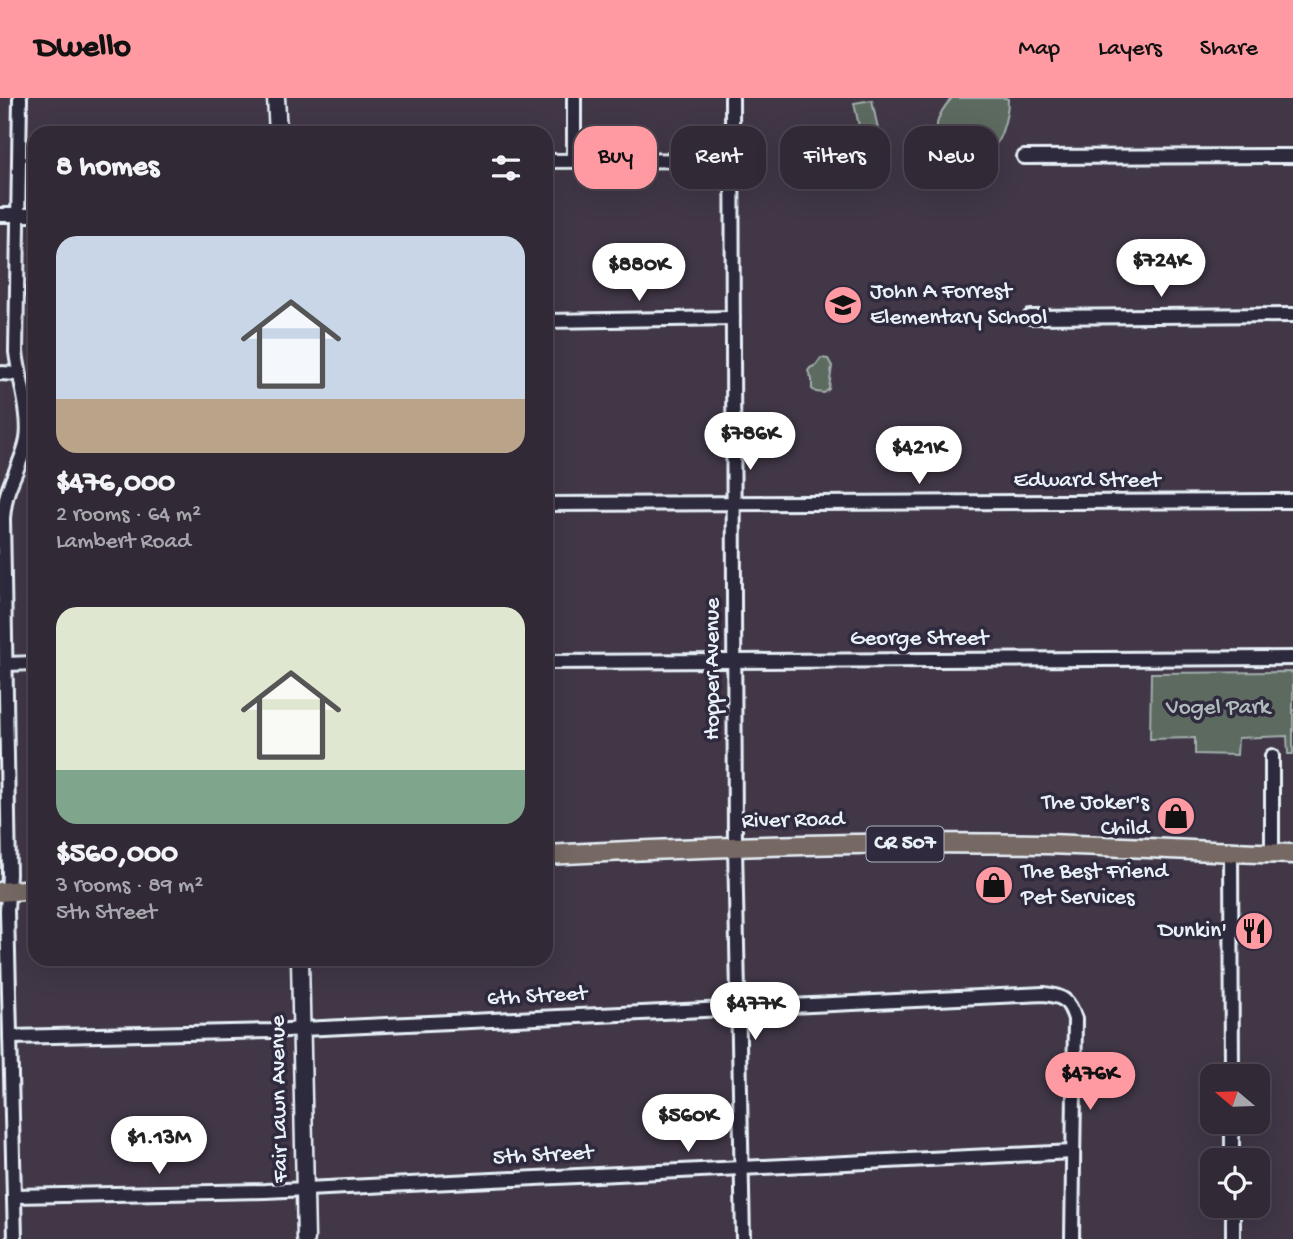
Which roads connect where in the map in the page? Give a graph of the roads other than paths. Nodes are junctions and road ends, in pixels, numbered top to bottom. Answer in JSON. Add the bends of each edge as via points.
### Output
{"nodes":[{"id":1,"x":20,"y":98,"type":"edge"},
{"id":2,"x":276,"y":98,"type":"edge"},
{"id":3,"x":574,"y":98,"type":"edge"},
{"id":4,"x":732,"y":98,"type":"edge"},
{"id":5,"x":278,"y":126,"type":"edge"},
{"id":6,"x":574,"y":126,"type":"edge"},
{"id":7,"x":732,"y":126,"type":"edge"},
{"id":8,"x":1293,"y":156,"type":"edge"},
{"id":9,"x":1024,"y":158,"type":"dead end"},
{"id":10,"x":574,"y":160,"type":"edge"},
{"id":11,"x":553,"y":161,"type":"edge"},
{"id":12,"x":733,"y":189,"type":"edge"},
{"id":13,"x":0,"y":215,"type":"edge"},
{"id":14,"x":19,"y":215,"type":"junction"},
{"id":15,"x":28,"y":215,"type":"edge"},
{"id":16,"x":1293,"y":315,"type":"edge"},
{"id":17,"x":1030,"y":317,"type":"dead end"},
{"id":18,"x":733,"y":318,"type":"junction"},
{"id":19,"x":553,"y":321,"type":"edge"},
{"id":20,"x":0,"y":373,"type":"edge"},
{"id":21,"x":19,"y":374,"type":"junction"},
{"id":22,"x":28,"y":419,"type":"edge"},
{"id":23,"x":28,"y":446,"type":"edge"},
{"id":24,"x":1293,"y":501,"type":"edge"},
{"id":25,"x":733,"y":503,"type":"junction"},
{"id":26,"x":553,"y":504,"type":"edge"},
{"id":27,"x":2,"y":597,"type":"edge"},
{"id":28,"x":1293,"y":658,"type":"edge"},
{"id":29,"x":734,"y":661,"type":"junction"},
{"id":30,"x":553,"y":662,"type":"edge"},
{"id":31,"x":28,"y":663,"type":"edge"},
{"id":32,"x":6,"y":664,"type":"junction"},
{"id":33,"x":4,"y":756,"type":"edge"},
{"id":34,"x":1272,"y":756,"type":"dead end"},
{"id":35,"x":735,"y":846,"type":"junction"},
{"id":36,"x":1231,"y":852,"type":"junction"},
{"id":37,"x":1272,"y":854,"type":"junction"},
{"id":38,"x":1293,"y":854,"type":"edge"},
{"id":39,"x":553,"y":855,"type":"edge"},
{"id":40,"x":28,"y":890,"type":"edge"},
{"id":41,"x":4,"y":892,"type":"edge"},
{"id":42,"x":300,"y":966,"type":"edge"},
{"id":43,"x":738,"y":1008,"type":"junction"},
{"id":44,"x":302,"y":1029,"type":"junction"},
{"id":45,"x":10,"y":1037,"type":"junction"},
{"id":46,"x":1232,"y":1064,"type":"edge"},
{"id":47,"x":1073,"y":1152,"type":"junction"},
{"id":48,"x":741,"y":1168,"type":"junction"},
{"id":49,"x":305,"y":1188,"type":"junction"},
{"id":50,"x":14,"y":1196,"type":"junction"},
{"id":51,"x":1233,"y":1218,"type":"edge"},
{"id":52,"x":15,"y":1239,"type":"edge"},
{"id":53,"x":306,"y":1239,"type":"edge"},
{"id":54,"x":743,"y":1239,"type":"edge"},
{"id":55,"x":1072,"y":1239,"type":"edge"},
{"id":56,"x":1233,"y":1239,"type":"edge"}],
"edges":[{"from":1,"to":14,"type":"street"},
{"from":2,"to":5,"type":"main road"},
{"from":3,"to":6,"type":"street"},
{"from":4,"to":7,"type":"street","name":"Hopper Avenue"},
{"from":8,"to":9,"type":"street"},
{"from":10,"to":11,"type":"street"},
{"from":12,"to":18,"type":"street","name":"Hopper Avenue"},
{"from":13,"to":14,"type":"street"},
{"from":14,"to":15,"type":"street"},
{"from":14,"to":21,"type":"street"},
{"from":16,"to":17,"type":"street"},
{"from":18,"to":19,"type":"street"},
{"from":18,"to":25,"type":"street","name":"Hopper Avenue"},
{"from":20,"to":21,"type":"street"},
{"from":21,"to":22,"type":"street"},
{"from":23,"to":27,"type":"street","via":[[5,504]]},
{"from":24,"to":25,"type":"street","name":"Edward Street"},
{"from":25,"to":26,"type":"street","name":"Edward Street"},
{"from":25,"to":29,"type":"street","name":"Hopper Avenue"},
{"from":27,"to":32,"type":"street"},
{"from":28,"to":29,"type":"street","name":"George Street"},
{"from":29,"to":30,"type":"street","name":"George Street"},
{"from":29,"to":35,"type":"street","name":"Hopper Avenue"},
{"from":31,"to":32,"type":"street"},
{"from":32,"to":33,"type":"street"},
{"from":33,"to":41,"type":"street"},
{"from":34,"to":37,"type":"street"},
{"from":35,"to":36,"type":"main road","name":"River Road","number":"CR 507","via":[[1033,844]]},
{"from":35,"to":39,"type":"main road","name":"River Road","number":"CR 507"},
{"from":35,"to":43,"type":"street","name":"Hopper Avenue"},
{"from":36,"to":37,"type":"main road","name":"River Road","number":"CR 507"},
{"from":36,"to":46,"type":"street"},
{"from":37,"to":38,"type":"main road","name":"River Road","number":"CR 507"},
{"from":40,"to":41,"type":"main road"},
{"from":41,"to":45,"type":"street"},
{"from":42,"to":44,"type":"main road","name":"Fair Lawn Avenue"},
{"from":43,"to":44,"type":"street","name":"6th Street"},
{"from":43,"to":47,"type":"street","name":"6th Street","via":[[1044,993],[1065,999],[1075,1019]]},
{"from":43,"to":48,"type":"street","name":"Hopper Avenue"},
{"from":44,"to":45,"type":"street","name":"6th Street"},
{"from":44,"to":49,"type":"main road","name":"Fair Lawn Avenue"},
{"from":45,"to":50,"type":"street"},
{"from":47,"to":48,"type":"street","name":"5th Street"},
{"from":47,"to":55,"type":"street"},
{"from":48,"to":49,"type":"street","name":"5th Street"},
{"from":48,"to":54,"type":"street","name":"Hopper Avenue"},
{"from":49,"to":50,"type":"street","name":"5th Street"},
{"from":49,"to":53,"type":"main road","name":"Fair Lawn Avenue"},
{"from":50,"to":52,"type":"street"},
{"from":51,"to":56,"type":"street"}]}
